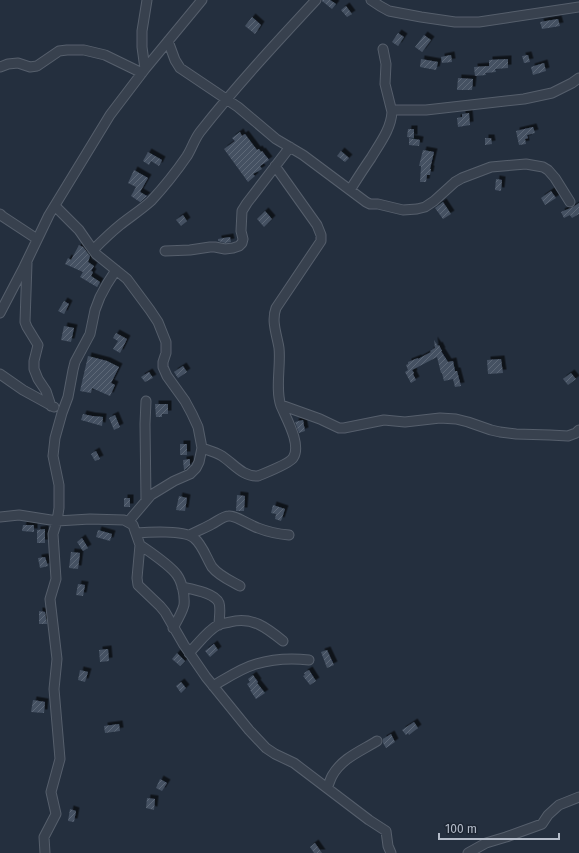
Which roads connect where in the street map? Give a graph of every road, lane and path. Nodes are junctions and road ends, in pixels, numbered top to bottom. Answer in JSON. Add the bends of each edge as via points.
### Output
{"nodes":[{"id":1,"x":147,"y":0,"type":"edge"},
{"id":2,"x":202,"y":0,"type":"edge"},
{"id":3,"x":316,"y":0,"type":"edge"},
{"id":4,"x":371,"y":0,"type":"edge"},
{"id":5,"x":579,"y":7,"type":"edge"},
{"id":6,"x":168,"y":41,"type":"junction"},
{"id":7,"x":382,"y":49,"type":"dead end"},
{"id":8,"x":0,"y":67,"type":"edge"},
{"id":9,"x":143,"y":71,"type":"junction"},
{"id":10,"x":579,"y":78,"type":"edge"},
{"id":11,"x":227,"y":99,"type":"junction"},
{"id":12,"x":392,"y":110,"type":"junction"},
{"id":13,"x":290,"y":147,"type":"junction"},
{"id":14,"x":275,"y":166,"type":"junction"},
{"id":15,"x":350,"y":190,"type":"junction"},
{"id":16,"x":570,"y":202,"type":"dead end"},
{"id":17,"x":55,"y":206,"type":"junction"},
{"id":18,"x":1,"y":215,"type":"edge"},
{"id":19,"x":37,"y":239,"type":"junction"},
{"id":20,"x":92,"y":250,"type":"junction"},
{"id":21,"x":165,"y":252,"type":"dead end"},
{"id":22,"x":27,"y":260,"type":"junction"},
{"id":23,"x":116,"y":270,"type":"junction"},
{"id":24,"x":0,"y":313,"type":"edge"},
{"id":25,"x":0,"y":374,"type":"edge"},
{"id":26,"x":146,"y":401,"type":"dead end"},
{"id":27,"x":281,"y":405,"type":"junction"},
{"id":28,"x":51,"y":406,"type":"junction"},
{"id":29,"x":62,"y":413,"type":"junction"},
{"id":30,"x":579,"y":430,"type":"edge"},
{"id":31,"x":202,"y":448,"type":"junction"},
{"id":32,"x":146,"y":500,"type":"junction"},
{"id":33,"x":0,"y":517,"type":"edge"},
{"id":34,"x":56,"y":522,"type":"junction"},
{"id":35,"x":128,"y":522,"type":"junction"},
{"id":36,"x":136,"y":533,"type":"junction"},
{"id":37,"x":190,"y":535,"type":"junction"},
{"id":38,"x":289,"y":535,"type":"dead end"},
{"id":39,"x":140,"y":545,"type":"junction"},
{"id":40,"x":240,"y":586,"type":"dead end"},
{"id":41,"x":182,"y":587,"type":"junction"},
{"id":42,"x":219,"y":625,"type":"junction"},
{"id":43,"x":173,"y":628,"type":"junction"},
{"id":44,"x":283,"y":641,"type":"dead end"},
{"id":45,"x":189,"y":653,"type":"junction"},
{"id":46,"x":309,"y":660,"type":"dead end"},
{"id":47,"x":213,"y":686,"type":"junction"},
{"id":48,"x":378,"y":741,"type":"dead end"},
{"id":49,"x":327,"y":788,"type":"junction"},
{"id":50,"x":579,"y":797,"type":"edge"},
{"id":51,"x":45,"y":853,"type":"edge"},
{"id":52,"x":391,"y":853,"type":"edge"},
{"id":53,"x":468,"y":853,"type":"edge"}],
"edges":[{"from":1,"to":9,"type":"street","via":[[142,30]]},
{"from":2,"to":6,"type":"street"},
{"from":3,"to":11,"type":"street"},
{"from":4,"to":5,"type":"street","via":[[390,10],[455,22],[479,22]]},
{"from":6,"to":9,"type":"street"},
{"from":6,"to":11,"type":"street","via":[[180,68]]},
{"from":7,"to":12,"type":"street","via":[[386,64],[385,80]]},
{"from":8,"to":9,"type":"street","via":[[18,63],[37,66],[58,51],[84,50],[105,55]]},
{"from":9,"to":17,"type":"street","via":[[110,115]]},
{"from":10,"to":12,"type":"street","via":[[552,92],[524,99],[426,110]]},
{"from":11,"to":13,"type":"street","via":[[276,139]]},
{"from":11,"to":20,"type":"street","via":[[199,133],[174,174],[151,201]]},
{"from":12,"to":15,"type":"street","via":[[382,142]]},
{"from":13,"to":14,"type":"street"},
{"from":13,"to":15,"type":"street"},
{"from":14,"to":21,"type":"street","via":[[242,211],[243,239],[239,246]]},
{"from":14,"to":27,"type":"street","via":[[317,225],[321,235],[321,241],[274,314],[280,358],[278,394]]},
{"from":15,"to":16,"type":"street","via":[[370,204],[403,210],[417,209],[434,201],[462,178],[491,167],[526,164],[548,170]]},
{"from":17,"to":19,"type":"street"},
{"from":17,"to":20,"type":"street","via":[[79,230]]},
{"from":18,"to":19,"type":"street"},
{"from":19,"to":22,"type":"street"},
{"from":20,"to":23,"type":"street"},
{"from":22,"to":24,"type":"street"},
{"from":22,"to":28,"type":"street","via":[[25,322],[38,345],[35,373],[46,391]]},
{"from":23,"to":29,"type":"street","via":[[95,310],[90,334],[75,362]]},
{"from":23,"to":31,"type":"street","via":[[123,274],[158,322],[166,342],[162,367],[192,414],[198,427]]},
{"from":25,"to":28,"type":"street"},
{"from":26,"to":32,"type":"street"},
{"from":27,"to":30,"type":"street","via":[[339,428],[384,420],[405,422],[440,418],[456,419],[511,434],[568,436]]},
{"from":27,"to":31,"type":"street","via":[[295,441],[296,450],[289,462],[253,476],[242,472],[222,456]]},
{"from":28,"to":29,"type":"street"},
{"from":29,"to":34,"type":"street","via":[[53,456],[59,485]]},
{"from":31,"to":32,"type":"street","via":[[199,462],[193,472],[163,487]]},
{"from":32,"to":35,"type":"street"},
{"from":33,"to":34,"type":"street","via":[[19,515]]},
{"from":34,"to":35,"type":"street","via":[[90,519]]},
{"from":34,"to":51,"type":"street","via":[[53,534],[56,579],[50,599],[57,659],[54,689],[60,759],[51,792],[56,814],[44,837]]},
{"from":35,"to":36,"type":"street"},
{"from":36,"to":37,"type":"street"},
{"from":36,"to":39,"type":"street"},
{"from":37,"to":38,"type":"street","via":[[230,515],[268,532]]},
{"from":37,"to":40,"type":"street","via":[[198,542],[214,570]]},
{"from":39,"to":41,"type":"street","via":[[177,574]]},
{"from":39,"to":43,"type":"street","via":[[138,585],[165,612]]},
{"from":41,"to":42,"type":"street","via":[[199,591],[217,600],[220,605]]},
{"from":41,"to":43,"type":"street","via":[[184,605]]},
{"from":42,"to":44,"type":"street","via":[[237,620],[249,621],[268,629]]},
{"from":42,"to":45,"type":"street"},
{"from":43,"to":45,"type":"street"},
{"from":45,"to":47,"type":"street"},
{"from":46,"to":47,"type":"street","via":[[276,660],[255,664]]},
{"from":47,"to":49,"type":"street","via":[[266,748],[294,763]]},
{"from":48,"to":49,"type":"street","via":[[339,766]]},
{"from":49,"to":52,"type":"street","via":[[386,831]]},
{"from":50,"to":53,"type":"street","via":[[559,805],[542,824],[486,843]]}]}
